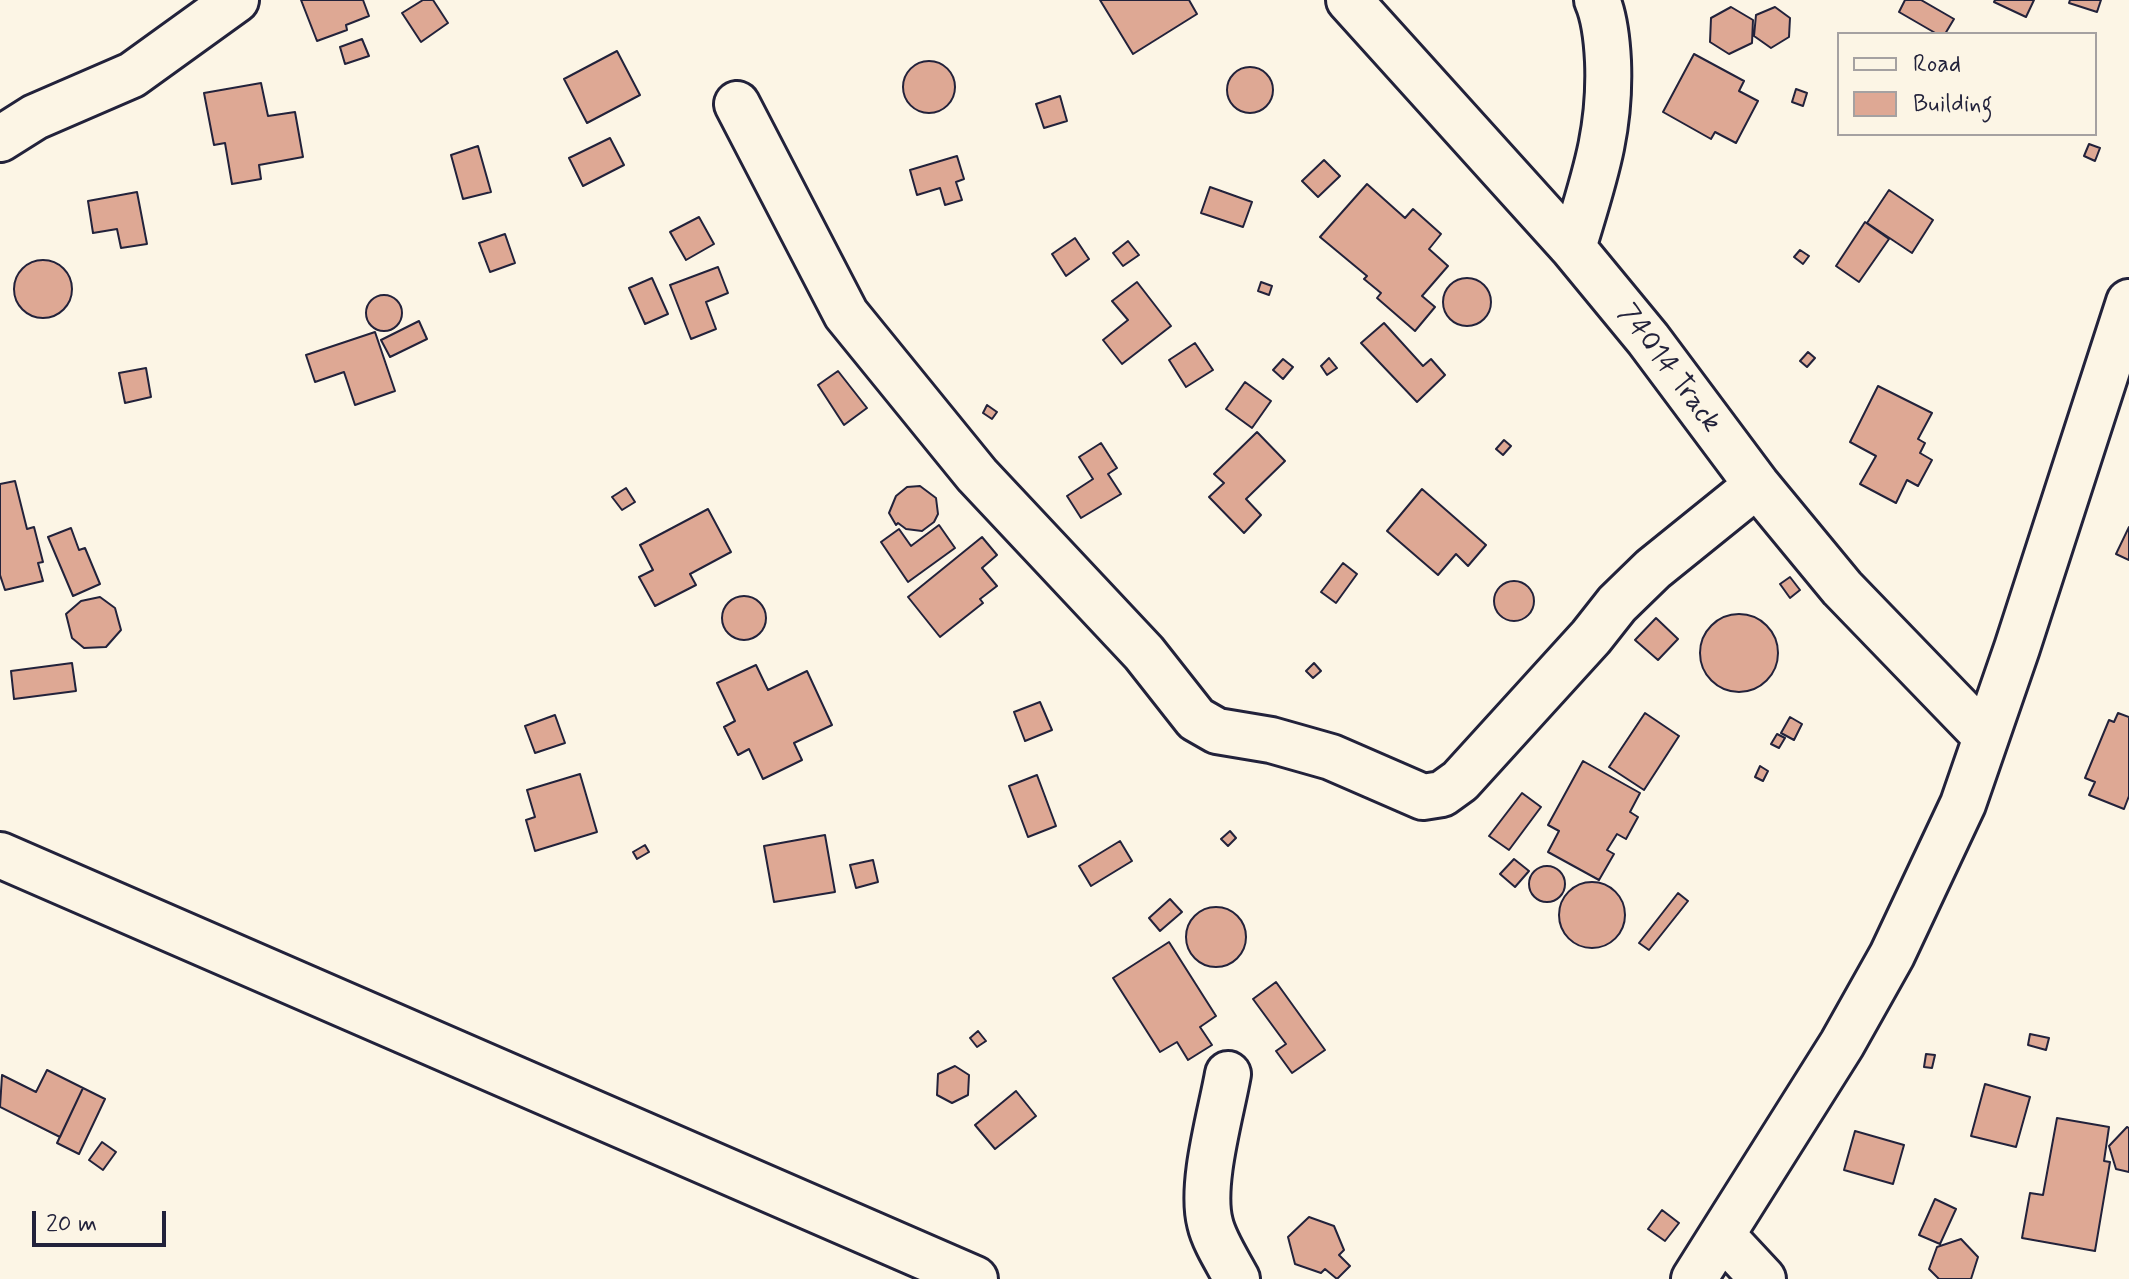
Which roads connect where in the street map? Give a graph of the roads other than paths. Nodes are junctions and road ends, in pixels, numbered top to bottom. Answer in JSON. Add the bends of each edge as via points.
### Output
{"nodes":[{"id":1,"x":236,"y":0,"type":"edge"},
{"id":2,"x":1349,"y":0,"type":"edge"},
{"id":3,"x":1597,"y":0,"type":"edge"},
{"id":4,"x":737,"y":104,"type":"dead end"},
{"id":5,"x":0,"y":139,"type":"edge"},
{"id":6,"x":1573,"y":248,"type":"junction"},
{"id":7,"x":2129,"y":302,"type":"edge"},
{"id":8,"x":1757,"y":485,"type":"junction"},
{"id":9,"x":1986,"y":737,"type":"junction"},
{"id":10,"x":11,"y":869,"type":"edge"},
{"id":11,"x":1228,"y":1074,"type":"dead end"},
{"id":12,"x":1722,"y":1235,"type":"junction"},
{"id":13,"x":975,"y":1279,"type":"edge"},
{"id":14,"x":1237,"y":1279,"type":"edge"},
{"id":15,"x":1694,"y":1279,"type":"edge"},
{"id":16,"x":1763,"y":1279,"type":"edge"}],
"edges":[{"from":1,"to":5,"type":"street","via":[[132,75],[35,117]]},
{"from":2,"to":6,"type":"street","name":"74014 Track"},
{"from":3,"to":6,"type":"street","via":[[1610,99],[1602,152]]},
{"from":4,"to":8,"type":"street","via":[[846,314],[977,475],[1144,653],[1196,719],[1217,731],[1331,757],[1423,797],[1442,794],[1471,770],[1617,604]]},
{"from":6,"to":8,"type":"street","name":"74014 Track"},
{"from":7,"to":9,"type":"street"},
{"from":8,"to":9,"type":"street","name":"74014 Track","via":[[1842,588]]},
{"from":9,"to":12,"type":"street","via":[[1963,804],[1892,955]]},
{"from":10,"to":13,"type":"street"},
{"from":11,"to":14,"type":"street","via":[[1207,1196],[1210,1223]]},
{"from":12,"to":15,"type":"street"},
{"from":12,"to":16,"type":"street"}]}
